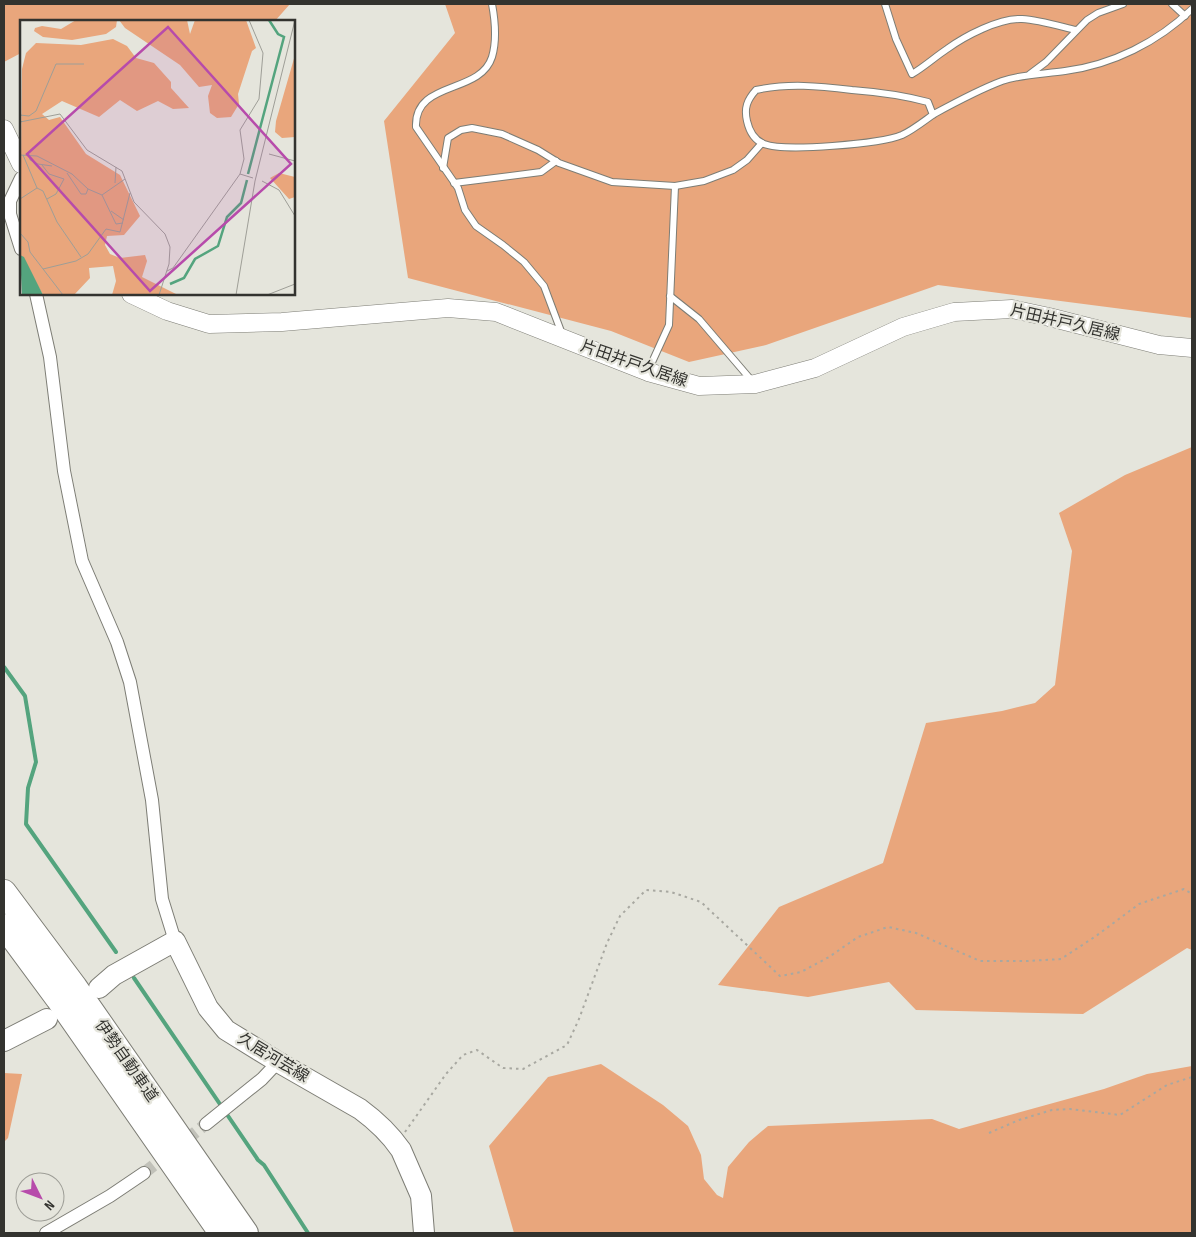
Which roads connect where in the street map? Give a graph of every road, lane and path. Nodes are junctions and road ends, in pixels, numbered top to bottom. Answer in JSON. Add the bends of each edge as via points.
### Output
{"nodes":[{"id":1,"x":492,"y":4,"type":"edge"},
{"id":2,"x":885,"y":4,"type":"edge"},
{"id":3,"x":1123,"y":4,"type":"edge"},
{"id":4,"x":1172,"y":4,"type":"edge"},
{"id":5,"x":1192,"y":9,"type":"edge"},
{"id":6,"x":1185,"y":16,"type":"junction"},
{"id":7,"x":1076,"y":30,"type":"junction"},
{"id":8,"x":1029,"y":75,"type":"junction"},
{"id":9,"x":933,"y":115,"type":"junction"},
{"id":10,"x":4,"y":129,"type":"edge"},
{"id":11,"x":762,"y":143,"type":"junction"},
{"id":12,"x":556,"y":161,"type":"junction"},
{"id":13,"x":20,"y":162,"type":"edge"},
{"id":14,"x":443,"y":168,"type":"junction"},
{"id":15,"x":20,"y":180,"type":"edge"},
{"id":16,"x":454,"y":183,"type":"junction"},
{"id":17,"x":675,"y":186,"type":"junction"},
{"id":18,"x":20,"y":246,"type":"edge"},
{"id":19,"x":36,"y":295,"type":"edge"},
{"id":20,"x":132,"y":295,"type":"edge"},
{"id":21,"x":670,"y":296,"type":"junction"},
{"id":22,"x":564,"y":339,"type":"junction"},
{"id":23,"x":1192,"y":348,"type":"edge"},
{"id":24,"x":648,"y":372,"type":"junction"},
{"id":25,"x":755,"y":384,"type":"junction"},
{"id":26,"x":4,"y":892,"type":"edge"},
{"id":27,"x":1192,"y":894,"type":"edge"},
{"id":28,"x":4,"y":926,"type":"edge"},
{"id":29,"x":175,"y":942,"type":"junction"},
{"id":30,"x":99,"y":988,"type":"dead end"},
{"id":31,"x":47,"y":1019,"type":"dead end"},
{"id":32,"x":4,"y":1041,"type":"edge"},
{"id":33,"x":278,"y":1062,"type":"junction"},
{"id":34,"x":1192,"y":1077,"type":"edge"},
{"id":35,"x":206,"y":1124,"type":"tunnel mouth"},
{"id":36,"x":989,"y":1133,"type":"dead end"},
{"id":37,"x":397,"y":1144,"type":"junction"},
{"id":38,"x":144,"y":1173,"type":"tunnel mouth"},
{"id":39,"x":46,"y":1233,"type":"edge"},
{"id":40,"x":221,"y":1233,"type":"edge"},
{"id":41,"x":246,"y":1233,"type":"edge"},
{"id":42,"x":424,"y":1233,"type":"edge"}],
"edges":[{"from":1,"to":14,"type":"lane","via":[[495,24],[492,58],[484,70],[473,79],[423,103],[416,117],[416,127]]},
{"from":2,"to":7,"type":"lane","via":[[912,74],[954,44],[1006,21],[1022,19]]},
{"from":3,"to":7,"type":"lane","via":[[1098,13]]},
{"from":4,"to":6,"type":"lane"},
{"from":5,"to":6,"type":"lane"},
{"from":6,"to":8,"type":"lane","via":[[1145,44],[1099,64]]},
{"from":7,"to":8,"type":"lane"},
{"from":8,"to":9,"type":"lane","via":[[982,88]]},
{"from":9,"to":11,"type":"lane","via":[[903,135],[875,141],[798,147]]},
{"from":9,"to":11,"type":"lane","via":[[928,102],[900,95],[796,85],[766,88],[756,90],[747,100],[745,113],[749,131]]},
{"from":10,"to":13,"type":"main road"},
{"from":11,"to":17,"type":"lane","via":[[733,170],[704,181]]},
{"from":12,"to":14,"type":"lane","via":[[502,134],[472,128],[448,138]]},
{"from":12,"to":16,"type":"lane","via":[[541,172]]},
{"from":12,"to":17,"type":"lane","via":[[612,182]]},
{"from":14,"to":16,"type":"lane"},
{"from":15,"to":18,"type":"street","via":[[10,202],[10,214]]},
{"from":16,"to":22,"type":"lane","via":[[465,210],[476,226],[524,262],[544,286]]},
{"from":17,"to":21,"type":"lane"},
{"from":19,"to":29,"type":"street","via":[[50,357],[64,471],[82,561],[117,642],[130,682],[152,800],[162,899]]},
{"from":20,"to":22,"type":"main road","name":"片田井戸久居線","via":[[209,324],[282,322],[448,308],[496,312]]},
{"from":21,"to":24,"type":"lane","via":[[668,324]]},
{"from":21,"to":25,"type":"lane","via":[[699,319]]},
{"from":22,"to":24,"type":"main road","name":"片田井戸久居線"},
{"from":23,"to":25,"type":"main road","name":"片田井戸久居線","via":[[1159,345],[1012,309],[954,312],[903,327],[815,368]]},
{"from":24,"to":25,"type":"main road","name":"片田井戸久居線","via":[[699,386]]},
{"from":26,"to":41,"type":"highway","name":"伊勢自動車道","via":[[75,987]]},
{"from":27,"to":37,"type":"path","via":[[1184,889],[1139,904],[1061,959],[980,961],[916,933],[888,927],[858,937],[801,972],[780,976],[701,902],[671,892],[646,890],[620,916],[567,1045],[523,1069],[503,1068],[477,1050],[464,1055],[446,1074]]},
{"from":28,"to":40,"type":"highway","name":"伊勢自動車道"},
{"from":29,"to":30,"type":"main road","via":[[114,975]]},
{"from":29,"to":33,"type":"main road","name":"久居河芸線","via":[[208,1008],[226,1030]]},
{"from":31,"to":32,"type":"main road"},
{"from":33,"to":35,"type":"street"},
{"from":33,"to":37,"type":"main road","name":"久居河芸線","via":[[360,1109]]},
{"from":34,"to":36,"type":"path","via":[[1167,1085],[1120,1115],[1070,1108],[1052,1110]]},
{"from":37,"to":42,"type":"main road","name":"久居河芸線","via":[[421,1196]]},
{"from":38,"to":39,"type":"street"}]}
